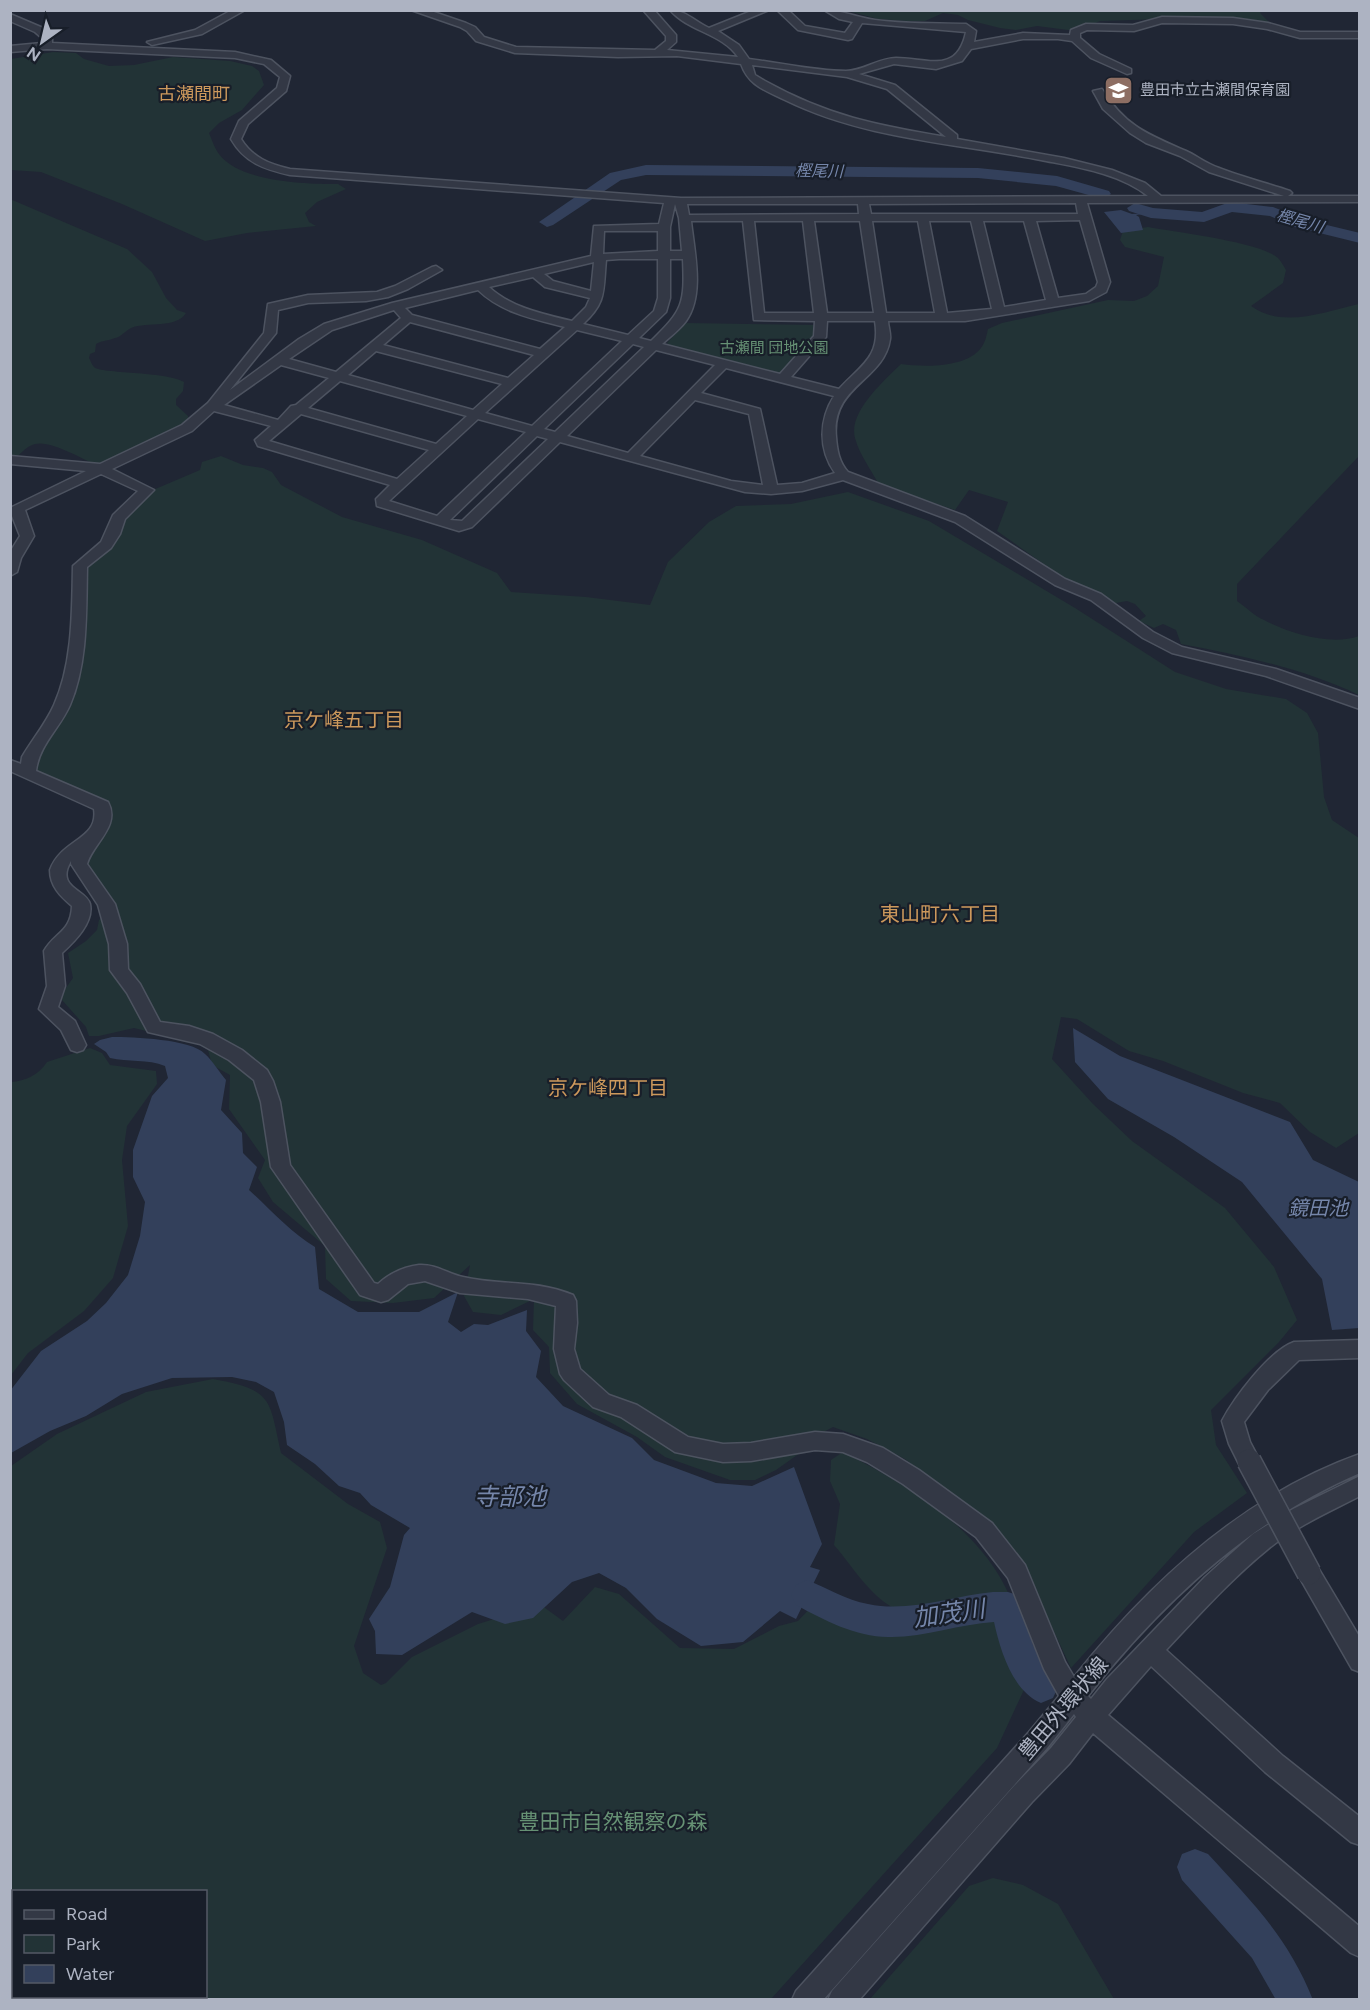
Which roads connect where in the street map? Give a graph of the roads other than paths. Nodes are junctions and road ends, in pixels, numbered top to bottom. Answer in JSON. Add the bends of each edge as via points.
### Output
{"nodes":[{"id":1,"x":240,"y":10,"type":"edge"},
{"id":2,"x":416,"y":10,"type":"edge"},
{"id":3,"x":648,"y":10,"type":"edge"},
{"id":4,"x":675,"y":10,"type":"edge"},
{"id":5,"x":764,"y":10,"type":"edge"},
{"id":6,"x":782,"y":10,"type":"edge"},
{"id":7,"x":830,"y":10,"type":"edge"},
{"id":8,"x":10,"y":17,"type":"edge"},
{"id":9,"x":859,"y":21,"type":"junction"},
{"id":10,"x":710,"y":31,"type":"junction"},
{"id":11,"x":1359,"y":35,"type":"edge"},
{"id":12,"x":1075,"y":39,"type":"junction"},
{"id":13,"x":47,"y":46,"type":"junction"},
{"id":14,"x":968,"y":46,"type":"junction"},
{"id":15,"x":126,"y":48,"type":"junction"},
{"id":16,"x":10,"y":49,"type":"edge"},
{"id":17,"x":658,"y":53,"type":"junction"},
{"id":18,"x":745,"y":62,"type":"junction"},
{"id":19,"x":1127,"y":71,"type":"dead end"},
{"id":20,"x":848,"y":74,"type":"junction"},
{"id":21,"x":1098,"y":91,"type":"dead end"},
{"id":22,"x":951,"y":140,"type":"junction"},
{"id":23,"x":1296,"y":198,"type":"junction"},
{"id":24,"x":1080,"y":199,"type":"junction"},
{"id":25,"x":1158,"y":199,"type":"junction"},
{"id":26,"x":1359,"y":199,"type":"edge"},
{"id":27,"x":863,"y":200,"type":"junction"},
{"id":28,"x":676,"y":201,"type":"junction"},
{"id":29,"x":923,"y":217,"type":"junction"},
{"id":30,"x":976,"y":217,"type":"junction"},
{"id":31,"x":1029,"y":217,"type":"junction"},
{"id":32,"x":1085,"y":217,"type":"junction"},
{"id":33,"x":686,"y":218,"type":"junction"},
{"id":34,"x":748,"y":218,"type":"junction"},
{"id":35,"x":808,"y":218,"type":"junction"},
{"id":36,"x":867,"y":218,"type":"junction"},
{"id":37,"x":664,"y":227,"type":"junction"},
{"id":38,"x":664,"y":254,"type":"junction"},
{"id":39,"x":687,"y":255,"type":"junction"},
{"id":40,"x":597,"y":258,"type":"junction"},
{"id":41,"x":436,"y":270,"type":"dead end"},
{"id":42,"x":534,"y":272,"type":"junction"},
{"id":43,"x":480,"y":285,"type":"junction"},
{"id":44,"x":597,"y":296,"type":"junction"},
{"id":45,"x":1053,"y":304,"type":"junction"},
{"id":46,"x":396,"y":306,"type":"junction"},
{"id":47,"x":999,"y":312,"type":"junction"},
{"id":48,"x":882,"y":317,"type":"junction"},
{"id":49,"x":942,"y":317,"type":"junction"},
{"id":50,"x":408,"y":318,"type":"junction"},
{"id":51,"x":821,"y":318,"type":"junction"},
{"id":52,"x":576,"y":325,"type":"junction"},
{"id":53,"x":633,"y":339,"type":"junction"},
{"id":54,"x":654,"y":345,"type":"junction"},
{"id":55,"x":373,"y":346,"type":"junction"},
{"id":56,"x":543,"y":354,"type":"junction"},
{"id":57,"x":279,"y":360,"type":"junction"},
{"id":58,"x":724,"y":363,"type":"junction"},
{"id":59,"x":336,"y":376,"type":"junction"},
{"id":60,"x":783,"y":378,"type":"junction"},
{"id":61,"x":512,"y":383,"type":"junction"},
{"id":62,"x":842,"y":394,"type":"junction"},
{"id":63,"x":693,"y":395,"type":"junction"},
{"id":64,"x":212,"y":406,"type":"junction"},
{"id":65,"x":296,"y":409,"type":"junction"},
{"id":66,"x":477,"y":415,"type":"junction"},
{"id":67,"x":279,"y":424,"type":"junction"},
{"id":68,"x":534,"y":431,"type":"junction"},
{"id":69,"x":556,"y":438,"type":"junction"},
{"id":70,"x":439,"y":449,"type":"junction"},
{"id":71,"x":630,"y":458,"type":"junction"},
{"id":72,"x":10,"y":460,"type":"edge"},
{"id":73,"x":100,"y":468,"type":"junction"},
{"id":74,"x":843,"y":475,"type":"junction"},
{"id":75,"x":400,"y":484,"type":"junction"},
{"id":76,"x":771,"y":490,"type":"junction"},
{"id":77,"x":440,"y":521,"type":"junction"},
{"id":78,"x":10,"y":572,"type":"edge"},
{"id":79,"x":1359,"y":704,"type":"edge"},
{"id":80,"x":10,"y":765,"type":"edge"},
{"id":81,"x":28,"y":773,"type":"junction"},
{"id":82,"x":96,"y":834,"type":"junction"},
{"id":83,"x":77,"y":1045,"type":"dead end"},
{"id":84,"x":1359,"y":1349,"type":"edge"},
{"id":85,"x":1359,"y":1463,"type":"edge"},
{"id":86,"x":1359,"y":1485,"type":"edge"},
{"id":87,"x":1151,"y":1651,"type":"junction"},
{"id":88,"x":1359,"y":1661,"type":"edge"},
{"id":89,"x":1072,"y":1695,"type":"junction"},
{"id":90,"x":1091,"y":1716,"type":"junction"},
{"id":91,"x":1359,"y":1833,"type":"edge"},
{"id":92,"x":1359,"y":1944,"type":"edge"},
{"id":93,"x":805,"y":2000,"type":"edge"},
{"id":94,"x":841,"y":2000,"type":"edge"}],
"edges":[{"from":1,"to":15,"type":"street","via":[[198,32]]},
{"from":2,"to":17,"type":"street","via":[[463,25],[480,39],[515,50]]},
{"from":3,"to":17,"type":"street","via":[[670,35],[671,42]]},
{"from":4,"to":10,"type":"street","via":[[682,18]]},
{"from":5,"to":10,"type":"street"},
{"from":6,"to":9,"type":"street","via":[[802,28],[848,37]]},
{"from":7,"to":9,"type":"street"},
{"from":8,"to":13,"type":"street","via":[[44,34]]},
{"from":9,"to":14,"type":"street","via":[[966,27],[971,31]]},
{"from":10,"to":18,"type":"street","via":[[734,46]]},
{"from":11,"to":12,"type":"street","via":[[1300,35],[1233,21],[1162,20],[1127,28],[1082,27],[1075,32]]},
{"from":12,"to":14,"type":"street","via":[[1047,35]]},
{"from":12,"to":19,"type":"street","via":[[1095,56]]},
{"from":13,"to":15,"type":"street"},
{"from":13,"to":16,"type":"street"},
{"from":14,"to":20,"type":"street","via":[[958,59],[936,66],[894,61]]},
{"from":15,"to":28,"type":"street","via":[[235,55],[267,62],[282,72],[282,89],[243,123],[236,139],[243,152],[269,167],[319,175]]},
{"from":17,"to":18,"type":"street"},
{"from":18,"to":20,"type":"street"},
{"from":18,"to":22,"type":"street","via":[[751,77],[846,121]]},
{"from":20,"to":22,"type":"street","via":[[891,87],[950,132]]},
{"from":21,"to":23,"type":"street","via":[[1107,107],[1150,141],[1213,170]]},
{"from":22,"to":25,"type":"street","via":[[1108,173],[1147,187]]},
{"from":23,"to":25,"type":"street"},
{"from":23,"to":26,"type":"street"},
{"from":24,"to":25,"type":"street"},
{"from":24,"to":27,"type":"street"},
{"from":24,"to":32,"type":"street"},
{"from":27,"to":28,"type":"street"},
{"from":27,"to":36,"type":"street"},
{"from":28,"to":33,"type":"street"},
{"from":28,"to":37,"type":"street"},
{"from":29,"to":30,"type":"street"},
{"from":29,"to":36,"type":"street"},
{"from":29,"to":49,"type":"street"},
{"from":30,"to":31,"type":"street"},
{"from":30,"to":47,"type":"street"},
{"from":31,"to":32,"type":"street"},
{"from":31,"to":45,"type":"street"},
{"from":32,"to":45,"type":"street","via":[[1103,286],[1089,297]]},
{"from":33,"to":34,"type":"street"},
{"from":33,"to":39,"type":"street"},
{"from":34,"to":35,"type":"street"},
{"from":34,"to":51,"type":"street","via":[[756,315]]},
{"from":35,"to":36,"type":"street"},
{"from":35,"to":51,"type":"street"},
{"from":36,"to":48,"type":"street"},
{"from":37,"to":38,"type":"street"},
{"from":37,"to":40,"type":"street","via":[[598,228]]},
{"from":38,"to":39,"type":"street"},
{"from":38,"to":40,"type":"street"},
{"from":38,"to":53,"type":"street","via":[[662,305]]},
{"from":39,"to":54,"type":"street","via":[[687,309]]},
{"from":40,"to":42,"type":"street"},
{"from":40,"to":44,"type":"street"},
{"from":41,"to":64,"type":"street","via":[[398,290],[372,296],[306,299],[272,307],[270,333]]},
{"from":42,"to":43,"type":"street"},
{"from":42,"to":44,"type":"street","via":[[549,284]]},
{"from":43,"to":46,"type":"street"},
{"from":43,"to":52,"type":"street","via":[[503,305]]},
{"from":44,"to":52,"type":"street","via":[[592,309]]},
{"from":45,"to":47,"type":"street"},
{"from":46,"to":50,"type":"street"},
{"from":46,"to":57,"type":"street","via":[[328,327]]},
{"from":47,"to":49,"type":"street"},
{"from":48,"to":49,"type":"street"},
{"from":48,"to":51,"type":"street"},
{"from":48,"to":62,"type":"street","via":[[882,346]]},
{"from":50,"to":55,"type":"street"},
{"from":50,"to":56,"type":"street"},
{"from":51,"to":60,"type":"street","via":[[819,339]]},
{"from":52,"to":53,"type":"street"},
{"from":52,"to":56,"type":"street"},
{"from":53,"to":54,"type":"street"},
{"from":53,"to":68,"type":"street"},
{"from":54,"to":58,"type":"street"},
{"from":54,"to":69,"type":"street"},
{"from":55,"to":59,"type":"street"},
{"from":55,"to":61,"type":"street"},
{"from":56,"to":61,"type":"street"},
{"from":57,"to":59,"type":"street"},
{"from":57,"to":64,"type":"street","via":[[228,399]]},
{"from":58,"to":60,"type":"street"},
{"from":58,"to":63,"type":"street"},
{"from":59,"to":65,"type":"street"},
{"from":59,"to":66,"type":"street"},
{"from":60,"to":62,"type":"street"},
{"from":61,"to":66,"type":"street"},
{"from":62,"to":74,"type":"street","via":[[831,411],[827,432],[835,464]]},
{"from":63,"to":71,"type":"street"},
{"from":63,"to":76,"type":"street","via":[[755,412]]},
{"from":64,"to":67,"type":"street"},
{"from":64,"to":73,"type":"street","via":[[187,428]]},
{"from":65,"to":67,"type":"street"},
{"from":65,"to":70,"type":"street"},
{"from":66,"to":68,"type":"street"},
{"from":66,"to":70,"type":"street"},
{"from":67,"to":75,"type":"street","via":[[262,438],[263,443]]},
{"from":68,"to":69,"type":"street"},
{"from":68,"to":77,"type":"street"},
{"from":69,"to":71,"type":"street"},
{"from":69,"to":77,"type":"street","via":[[467,524]]},
{"from":70,"to":75,"type":"street"},
{"from":71,"to":76,"type":"street","via":[[730,485]]},
{"from":72,"to":73,"type":"street"},
{"from":73,"to":78,"type":"street","via":[[17,510],[27,536]]},
{"from":73,"to":81,"type":"street","via":[[147,490],[118,518],[106,545],[80,566],[73,665],[62,705],[30,757]]},
{"from":74,"to":76,"type":"street","via":[[813,487]]},
{"from":74,"to":79,"type":"street","via":[[960,519],[1060,582],[1096,597],[1148,635],[1177,650],[1270,672]]},
{"from":75,"to":77,"type":"street","via":[[382,503]]},
{"from":80,"to":81,"type":"street"},
{"from":81,"to":82,"type":"street","via":[[102,806],[106,818]]},
{"from":82,"to":83,"type":"street","via":[[70,850],[58,873],[62,885],[81,904],[81,919],[68,939],[53,951],[58,979],[48,1010],[69,1026]]},
{"from":82,"to":89,"type":"street","via":[[80,855],[79,864],[106,904],[118,944],[118,970],[134,989],[154,1026],[199,1036],[247,1063],[263,1078],[275,1118],[281,1167],[368,1289],[381,1294],[396,1278],[427,1272],[460,1285],[551,1294],[566,1301],[564,1349],[571,1374],[601,1401],[629,1411],[683,1445],[723,1453],[815,1441],[843,1443],[875,1455],[984,1530],[1017,1572],[1056,1669]]},
{"from":84,"to":88,"type":"street","bridge":true,"via":[[1294,1352],[1246,1397],[1233,1420],[1240,1444]]},
{"from":85,"to":89,"type":"street","name":"豊田外環状線","via":[[1287,1496],[1216,1545],[1171,1587]]},
{"from":86,"to":87,"type":"street","name":"豊田外環状線","via":[[1261,1542],[1213,1584]]},
{"from":87,"to":90,"type":"street","name":"豊田外環状線"},
{"from":87,"to":91,"type":"street","via":[[1274,1764]]},
{"from":89,"to":90,"type":"street"},
{"from":89,"to":93,"type":"street","name":"豊田外環状線","via":[[1040,1738],[938,1847]]},
{"from":90,"to":92,"type":"street"},
{"from":90,"to":94,"type":"street","name":"豊田外環状線","via":[[1060,1756]]}]}
